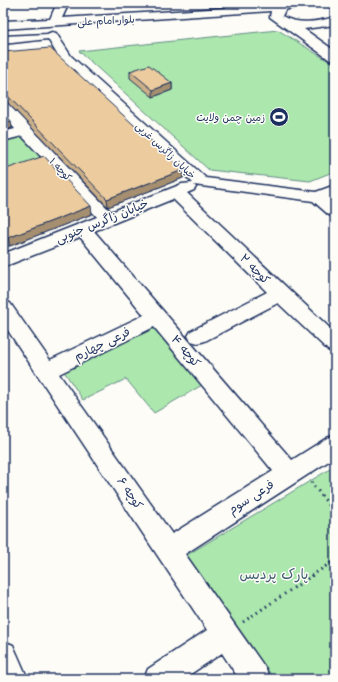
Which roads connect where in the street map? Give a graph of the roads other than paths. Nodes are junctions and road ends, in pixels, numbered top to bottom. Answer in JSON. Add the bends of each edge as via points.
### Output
{"nodes":[{"id":1,"x":61,"y":3,"type":"edge"},
{"id":2,"x":297,"y":3,"type":"edge"},
{"id":3,"x":328,"y":3,"type":"edge"},
{"id":4,"x":331,"y":4,"type":"edge"},
{"id":5,"x":335,"y":4,"type":"edge"},
{"id":6,"x":281,"y":7,"type":"junction"},
{"id":7,"x":283,"y":20,"type":"junction"},
{"id":8,"x":248,"y":22,"type":"dead end"},
{"id":9,"x":333,"y":22,"type":"edge"},
{"id":10,"x":3,"y":25,"type":"edge"},
{"id":11,"x":57,"y":31,"type":"junction"},
{"id":12,"x":3,"y":40,"type":"edge"},
{"id":13,"x":333,"y":40,"type":"edge"},
{"id":14,"x":335,"y":57,"type":"edge"},
{"id":15,"x":3,"y":107,"type":"edge"},
{"id":16,"x":24,"y":131,"type":"junction"},
{"id":17,"x":3,"y":137,"type":"edge"},
{"id":18,"x":201,"y":182,"type":"junction"},
{"id":19,"x":335,"y":190,"type":"edge"},
{"id":20,"x":176,"y":192,"type":"junction"},
{"id":21,"x":318,"y":197,"type":"junction"},
{"id":22,"x":335,"y":211,"type":"edge"},
{"id":23,"x":108,"y":219,"type":"junction"},
{"id":24,"x":83,"y":229,"type":"junction"},
{"id":25,"x":5,"y":257,"type":"edge"},
{"id":26,"x":280,"y":294,"type":"junction"},
{"id":27,"x":3,"y":308,"type":"edge"},
{"id":28,"x":157,"y":317,"type":"junction"},
{"id":29,"x":198,"y":336,"type":"dead end"},
{"id":30,"x":335,"y":345,"type":"edge"},
{"id":31,"x":46,"y":371,"type":"junction"},
{"id":32,"x":335,"y":445,"type":"edge"},
{"id":33,"x":294,"y":470,"type":"junction"},
{"id":34,"x":168,"y":550,"type":"junction"},
{"id":35,"x":225,"y":634,"type":"junction"},
{"id":36,"x":3,"y":655,"type":"edge"},
{"id":37,"x":14,"y":679,"type":"edge"},
{"id":38,"x":158,"y":679,"type":"edge"},
{"id":39,"x":256,"y":679,"type":"edge"}],
"edges":[{"from":1,"to":11,"type":"street"},
{"from":2,"to":6,"type":"street","name":"بلوار امام علی"},
{"from":3,"to":4,"type":"street"},
{"from":4,"to":5,"type":"street"},
{"from":6,"to":7,"type":"street","via":[[276,17]]},
{"from":6,"to":11,"type":"street","name":"بلوار امام علی"},
{"from":7,"to":8,"type":"street"},
{"from":7,"to":9,"type":"street","via":[[308,25]]},
{"from":7,"to":14,"type":"street"},
{"from":9,"to":13,"type":"street","via":[[330,32]]},
{"from":10,"to":11,"type":"street","name":"بلوار امام علی"},
{"from":11,"to":12,"type":"street","name":"بلوار امام علی"},
{"from":11,"to":18,"type":"street","name":"خیابان زاگرس غربی","via":[[66,58]]},
{"from":15,"to":16,"type":"street","name":"کوچه ۱"},
{"from":16,"to":17,"type":"street"},
{"from":16,"to":23,"type":"street","name":"کوچه ۱"},
{"from":18,"to":20,"type":"street","name":"خیابان زاگرس جنوبی"},
{"from":18,"to":21,"type":"street","name":"خیابان زاگرس غربی"},
{"from":19,"to":21,"type":"street"},
{"from":20,"to":23,"type":"street","name":"خیابان زاگرس جنوبی"},
{"from":20,"to":26,"type":"street","name":"کوچه ۲"},
{"from":21,"to":22,"type":"street"},
{"from":23,"to":24,"type":"street","name":"خیابان زاگرس جنوبی"},
{"from":24,"to":25,"type":"street","name":"خیابان زاگرس جنوبی"},
{"from":24,"to":28,"type":"street","name":"کوچه ۴"},
{"from":26,"to":29,"type":"street"},
{"from":26,"to":30,"type":"street","name":"کوچه ۲"},
{"from":27,"to":31,"type":"street","name":"کوچه ۶"},
{"from":28,"to":31,"type":"street","name":"فرعی چهارم"},
{"from":28,"to":33,"type":"street","name":"کوچه ۴"},
{"from":31,"to":34,"type":"street","name":"کوچه ۶"},
{"from":32,"to":33,"type":"street","name":"فرعی سوم"},
{"from":33,"to":34,"type":"street","name":"فرعی سوم"},
{"from":34,"to":35,"type":"street","name":"کوچه ۶"},
{"from":35,"to":38,"type":"street"},
{"from":35,"to":39,"type":"street","name":"کوچه ۶"},
{"from":36,"to":37,"type":"street"}]}
